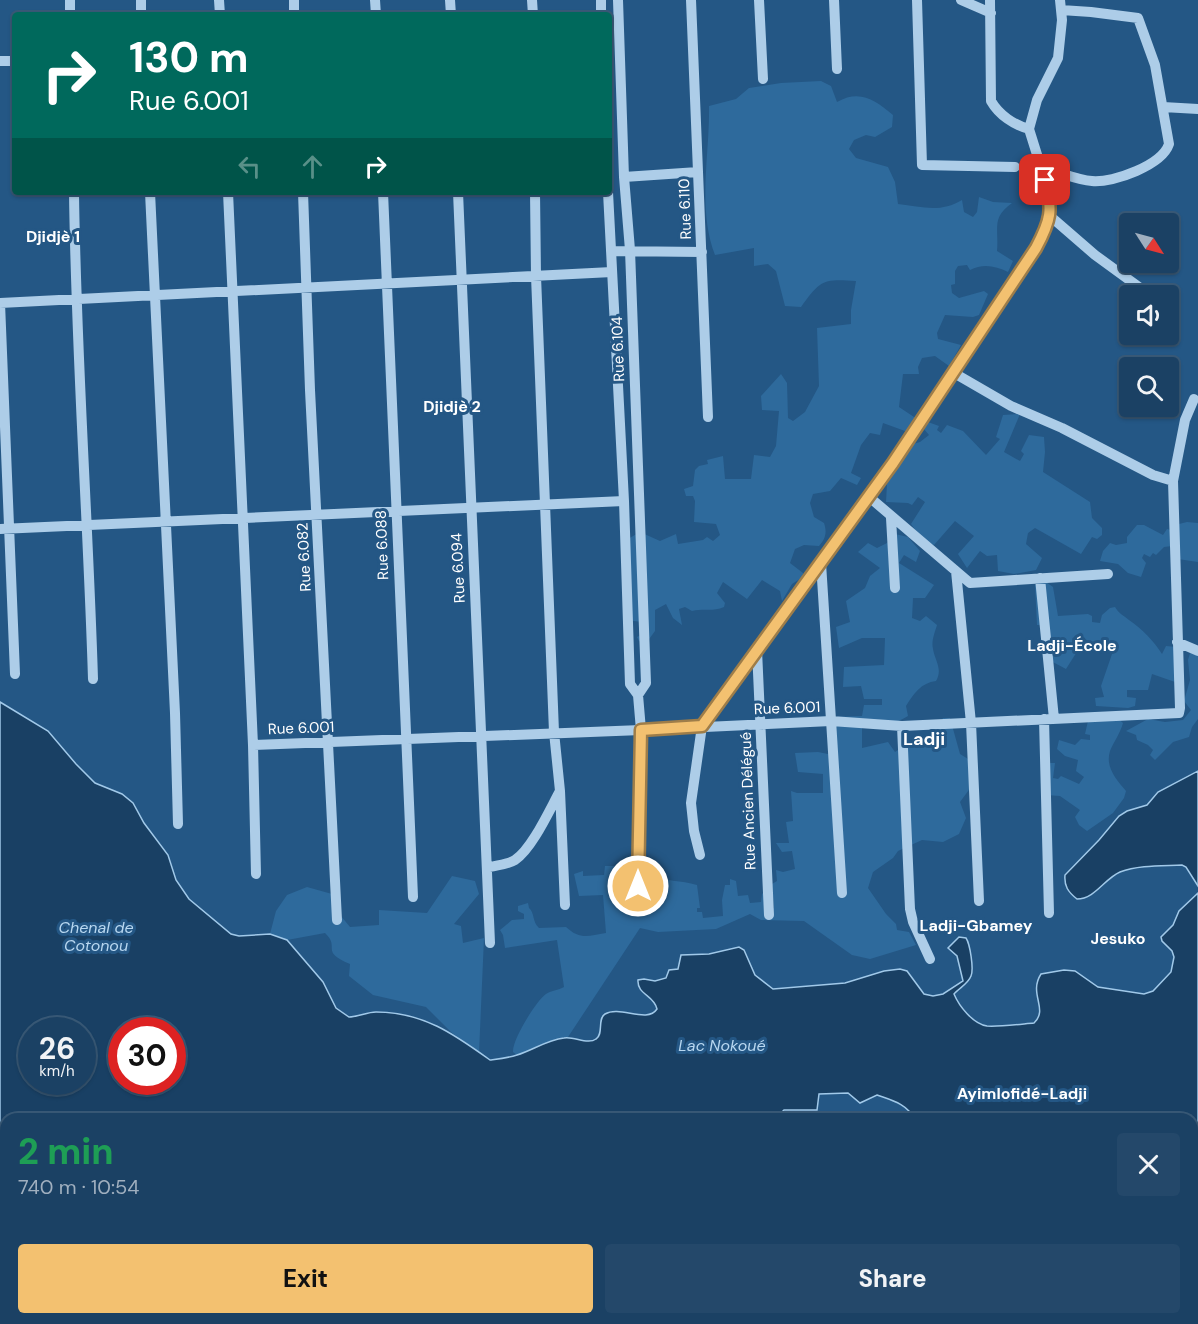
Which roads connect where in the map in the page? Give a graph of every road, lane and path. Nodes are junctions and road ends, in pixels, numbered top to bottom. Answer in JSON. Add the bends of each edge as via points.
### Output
{"nodes":[{"id":1,"x":618,"y":0,"type":"edge"},
{"id":2,"x":692,"y":0,"type":"edge"},
{"id":3,"x":759,"y":0,"type":"edge"},
{"id":4,"x":834,"y":0,"type":"edge"},
{"id":5,"x":917,"y":0,"type":"edge"},
{"id":6,"x":961,"y":0,"type":"edge"},
{"id":7,"x":990,"y":0,"type":"edge"},
{"id":8,"x":1060,"y":5,"type":"edge"},
{"id":9,"x":991,"y":13,"type":"junction"},
{"id":10,"x":837,"y":69,"type":"dead end"},
{"id":11,"x":764,"y":79,"type":"dead end"},
{"id":12,"x":1163,"y":107,"type":"junction"},
{"id":13,"x":1198,"y":109,"type":"edge"},
{"id":14,"x":1029,"y":129,"type":"junction"},
{"id":15,"x":1015,"y":167,"type":"dead end"},
{"id":16,"x":1047,"y":169,"type":"junction"},
{"id":17,"x":698,"y":172,"type":"junction"},
{"id":18,"x":624,"y":177,"type":"junction"},
{"id":19,"x":74,"y":195,"type":"edge"},
{"id":20,"x":150,"y":195,"type":"edge"},
{"id":21,"x":228,"y":195,"type":"edge"},
{"id":22,"x":303,"y":195,"type":"edge"},
{"id":23,"x":383,"y":195,"type":"edge"},
{"id":24,"x":458,"y":195,"type":"edge"},
{"id":25,"x":535,"y":195,"type":"edge"},
{"id":26,"x":608,"y":195,"type":"edge"},
{"id":27,"x":1050,"y":216,"type":"junction"},
{"id":28,"x":630,"y":250,"type":"junction"},
{"id":29,"x":611,"y":251,"type":"junction"},
{"id":30,"x":702,"y":252,"type":"junction"},
{"id":31,"x":612,"y":272,"type":"junction"},
{"id":32,"x":536,"y":276,"type":"junction"},
{"id":33,"x":462,"y":280,"type":"junction"},
{"id":34,"x":386,"y":284,"type":"junction"},
{"id":35,"x":1136,"y":285,"type":"edge"},
{"id":36,"x":308,"y":288,"type":"junction"},
{"id":37,"x":233,"y":291,"type":"junction"},
{"id":38,"x":155,"y":295,"type":"junction"},
{"id":39,"x":75,"y":299,"type":"junction"},
{"id":40,"x":0,"y":303,"type":"edge"},
{"id":41,"x":954,"y":373,"type":"junction"},
{"id":42,"x":1194,"y":399,"type":"dead end"},
{"id":43,"x":708,"y":417,"type":"dead end"},
{"id":44,"x":1173,"y":481,"type":"junction"},
{"id":45,"x":868,"y":496,"type":"junction"},
{"id":46,"x":624,"y":501,"type":"junction"},
{"id":47,"x":546,"y":505,"type":"junction"},
{"id":48,"x":470,"y":508,"type":"junction"},
{"id":49,"x":396,"y":512,"type":"junction"},
{"id":50,"x":317,"y":515,"type":"junction"},
{"id":51,"x":891,"y":518,"type":"junction"},
{"id":52,"x":241,"y":519,"type":"junction"},
{"id":53,"x":165,"y":522,"type":"junction"},
{"id":54,"x":88,"y":525,"type":"junction"},
{"id":55,"x":5,"y":529,"type":"edge"},
{"id":56,"x":821,"y":563,"type":"junction"},
{"id":57,"x":956,"y":570,"type":"junction"},
{"id":58,"x":1108,"y":574,"type":"dead end"},
{"id":59,"x":1040,"y":578,"type":"junction"},
{"id":60,"x":895,"y":588,"type":"dead end"},
{"id":61,"x":1177,"y":642,"type":"junction"},
{"id":62,"x":757,"y":650,"type":"junction"},
{"id":63,"x":1198,"y":651,"type":"edge"},
{"id":64,"x":15,"y":674,"type":"dead end"},
{"id":65,"x":93,"y":679,"type":"dead end"},
{"id":66,"x":638,"y":695,"type":"junction"},
{"id":67,"x":1049,"y":719,"type":"junction"},
{"id":68,"x":831,"y":721,"type":"junction"},
{"id":69,"x":971,"y":723,"type":"junction"},
{"id":70,"x":760,"y":724,"type":"junction"},
{"id":71,"x":702,"y":726,"type":"junction"},
{"id":72,"x":902,"y":726,"type":"junction"},
{"id":73,"x":641,"y":730,"type":"junction"},
{"id":74,"x":554,"y":732,"type":"junction"},
{"id":75,"x":482,"y":735,"type":"junction"},
{"id":76,"x":406,"y":739,"type":"junction"},
{"id":77,"x":329,"y":742,"type":"junction"},
{"id":78,"x":253,"y":745,"type":"junction"},
{"id":79,"x":560,"y":791,"type":"junction"},
{"id":80,"x":178,"y":824,"type":"dead end"},
{"id":81,"x":700,"y":855,"type":"dead end"},
{"id":82,"x":487,"y":868,"type":"junction"},
{"id":83,"x":256,"y":874,"type":"dead end"},
{"id":84,"x":842,"y":893,"type":"dead end"},
{"id":85,"x":413,"y":897,"type":"dead end"},
{"id":86,"x":979,"y":901,"type":"dead end"},
{"id":87,"x":565,"y":905,"type":"dead end"},
{"id":88,"x":637,"y":909,"type":"dead end"},
{"id":89,"x":1049,"y":913,"type":"dead end"},
{"id":90,"x":769,"y":915,"type":"dead end"},
{"id":91,"x":337,"y":920,"type":"dead end"},
{"id":92,"x":490,"y":943,"type":"dead end"},
{"id":93,"x":930,"y":959,"type":"dead end"}],
"edges":[{"from":1,"to":18,"type":"street","name":"Rue 6.104"},
{"from":2,"to":17,"type":"street","name":"Rue 6.110"},
{"from":3,"to":11,"type":"street"},
{"from":4,"to":10,"type":"street"},
{"from":5,"to":15,"type":"street","via":[[922,165]]},
{"from":6,"to":9,"type":"street"},
{"from":7,"to":9,"type":"street"},
{"from":8,"to":12,"type":"street","via":[[1138,18],[1155,65]]},
{"from":8,"to":14,"type":"street","via":[[1058,58],[1037,100]]},
{"from":9,"to":14,"type":"street","via":[[991,101],[1000,113]]},
{"from":12,"to":13,"type":"street"},
{"from":12,"to":16,"type":"street","via":[[1167,150],[1139,170],[1093,181]]},
{"from":14,"to":16,"type":"street","via":[[1039,161]]},
{"from":16,"to":27,"type":"street"},
{"from":17,"to":18,"type":"street"},
{"from":17,"to":30,"type":"street","name":"Rue 6.110"},
{"from":18,"to":28,"type":"street","name":"Rue 6.104"},
{"from":19,"to":39,"type":"street"},
{"from":20,"to":38,"type":"street"},
{"from":21,"to":37,"type":"street"},
{"from":22,"to":36,"type":"street","name":"Rue 6.082"},
{"from":23,"to":34,"type":"street","name":"Rue 6.088"},
{"from":24,"to":33,"type":"street","name":"Rue 6.094"},
{"from":25,"to":32,"type":"street"},
{"from":26,"to":29,"type":"street","name":"Rue 6.104"},
{"from":27,"to":35,"type":"street"},
{"from":27,"to":41,"type":"street","via":[[1036,248]]},
{"from":28,"to":29,"type":"street"},
{"from":28,"to":30,"type":"street"},
{"from":28,"to":66,"type":"street","name":"Rue 6.104","via":[[646,683]]},
{"from":29,"to":31,"type":"street","name":"Rue 6.104"},
{"from":30,"to":43,"type":"street","name":"Rue 6.110"},
{"from":31,"to":32,"type":"street"},
{"from":31,"to":46,"type":"street","name":"Rue 6.104"},
{"from":32,"to":33,"type":"street"},
{"from":32,"to":47,"type":"street"},
{"from":33,"to":34,"type":"street"},
{"from":33,"to":48,"type":"street","name":"Rue 6.094"},
{"from":34,"to":36,"type":"street"},
{"from":34,"to":49,"type":"street","name":"Rue 6.088"},
{"from":36,"to":37,"type":"street"},
{"from":36,"to":50,"type":"street","name":"Rue 6.082"},
{"from":37,"to":38,"type":"street"},
{"from":37,"to":52,"type":"street"},
{"from":38,"to":39,"type":"street"},
{"from":38,"to":53,"type":"street"},
{"from":39,"to":40,"type":"street"},
{"from":39,"to":54,"type":"street"},
{"from":40,"to":55,"type":"street"},
{"from":41,"to":44,"type":"street","via":[[1011,406]]},
{"from":41,"to":45,"type":"street"},
{"from":42,"to":44,"type":"street","via":[[1185,420]]},
{"from":44,"to":61,"type":"street"},
{"from":45,"to":51,"type":"street"},
{"from":45,"to":56,"type":"street"},
{"from":46,"to":47,"type":"street"},
{"from":46,"to":66,"type":"street","name":"Rue 6.104","via":[[630,684]]},
{"from":47,"to":48,"type":"street"},
{"from":47,"to":74,"type":"street"},
{"from":48,"to":49,"type":"street"},
{"from":48,"to":75,"type":"street","name":"Rue 6.094"},
{"from":49,"to":50,"type":"street"},
{"from":49,"to":76,"type":"street","name":"Rue 6.088"},
{"from":50,"to":52,"type":"street"},
{"from":50,"to":77,"type":"street","name":"Rue 6.082"},
{"from":51,"to":57,"type":"street"},
{"from":51,"to":60,"type":"street"},
{"from":52,"to":53,"type":"street"},
{"from":52,"to":78,"type":"street"},
{"from":53,"to":54,"type":"street"},
{"from":53,"to":80,"type":"street"},
{"from":54,"to":55,"type":"street"},
{"from":54,"to":65,"type":"street"},
{"from":55,"to":64,"type":"street"},
{"from":56,"to":62,"type":"street"},
{"from":56,"to":68,"type":"street"},
{"from":57,"to":59,"type":"street","via":[[970,583]]},
{"from":57,"to":69,"type":"street"},
{"from":58,"to":59,"type":"street"},
{"from":59,"to":67,"type":"street"},
{"from":61,"to":63,"type":"street"},
{"from":61,"to":67,"type":"street","name":"Rue 6.001","via":[[1179,713]]},
{"from":62,"to":70,"type":"street","name":"Rue Ancien Délégué"},
{"from":62,"to":71,"type":"street"},
{"from":66,"to":73,"type":"street","name":"Rue 6.104"},
{"from":67,"to":69,"type":"street","name":"Rue 6.001"},
{"from":67,"to":89,"type":"street"},
{"from":68,"to":70,"type":"street","name":"Rue 6.001"},
{"from":68,"to":72,"type":"street","name":"Rue 6.001"},
{"from":68,"to":84,"type":"street"},
{"from":69,"to":72,"type":"street","name":"Rue 6.001"},
{"from":69,"to":86,"type":"street"},
{"from":70,"to":71,"type":"street","name":"Rue 6.001"},
{"from":70,"to":90,"type":"street","name":"Rue Ancien Délégué"},
{"from":71,"to":73,"type":"street","name":"Rue 6.001"},
{"from":71,"to":81,"type":"street","via":[[691,803]]},
{"from":72,"to":93,"type":"street","via":[[910,909]]},
{"from":73,"to":74,"type":"street","name":"Rue 6.001"},
{"from":73,"to":88,"type":"street","name":"Rue 6.104"},
{"from":74,"to":75,"type":"street","name":"Rue 6.001"},
{"from":74,"to":79,"type":"street"},
{"from":75,"to":76,"type":"street","name":"Rue 6.001"},
{"from":75,"to":82,"type":"street","name":"Rue 6.094"},
{"from":76,"to":77,"type":"street","name":"Rue 6.001"},
{"from":76,"to":85,"type":"street","name":"Rue 6.088"},
{"from":77,"to":78,"type":"street","name":"Rue 6.001"},
{"from":77,"to":91,"type":"street","name":"Rue 6.082"},
{"from":78,"to":83,"type":"street"},
{"from":79,"to":82,"type":"street","via":[[519,856]]},
{"from":79,"to":87,"type":"street"},
{"from":82,"to":92,"type":"street","name":"Rue 6.094"}]}
